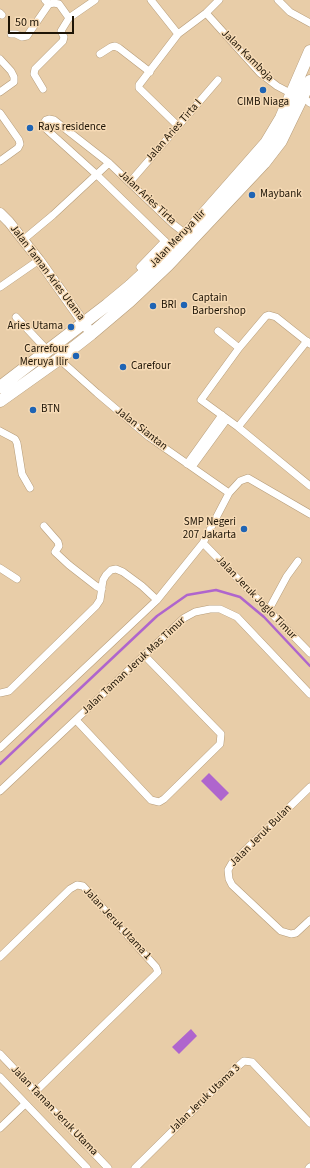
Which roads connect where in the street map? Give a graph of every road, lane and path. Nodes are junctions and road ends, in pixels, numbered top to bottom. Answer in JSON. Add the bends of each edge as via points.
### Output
{"nodes":[{"id":1,"x":95,"y":0,"type":"edge"},
{"id":2,"x":151,"y":0,"type":"edge"},
{"id":3,"x":219,"y":0,"type":"edge"},
{"id":4,"x":278,"y":0,"type":"edge"},
{"id":5,"x":47,"y":2,"type":"edge"},
{"id":6,"x":206,"y":13,"type":"junction"},
{"id":7,"x":69,"y":18,"type":"junction"},
{"id":8,"x":310,"y":23,"type":"edge"},
{"id":9,"x":11,"y":34,"type":"dead end"},
{"id":10,"x":178,"y":34,"type":"junction"},
{"id":11,"x":310,"y":51,"type":"edge"},
{"id":12,"x":100,"y":54,"type":"dead end"},
{"id":13,"x":0,"y":59,"type":"edge"},
{"id":14,"x":150,"y":72,"type":"junction"},
{"id":15,"x":218,"y":80,"type":"dead end"},
{"id":16,"x":310,"y":81,"type":"edge"},
{"id":17,"x":43,"y":89,"type":"dead end"},
{"id":18,"x":0,"y":92,"type":"edge"},
{"id":19,"x":302,"y":98,"type":"edge"},
{"id":20,"x":0,"y":113,"type":"edge"},
{"id":21,"x":178,"y":126,"type":"junction"},
{"id":22,"x":0,"y":161,"type":"edge"},
{"id":23,"x":108,"y":163,"type":"junction"},
{"id":24,"x":97,"y":175,"type":"junction"},
{"id":25,"x":130,"y":182,"type":"junction"},
{"id":26,"x":0,"y":213,"type":"edge"},
{"id":27,"x":186,"y":234,"type":"junction"},
{"id":28,"x":23,"y":240,"type":"junction"},
{"id":29,"x":168,"y":244,"type":"junction"},
{"id":30,"x":40,"y":260,"type":"junction"},
{"id":31,"x":140,"y":267,"type":"dead end"},
{"id":32,"x":0,"y":287,"type":"edge"},
{"id":33,"x":16,"y":317,"type":"dead end"},
{"id":34,"x":84,"y":323,"type":"junction"},
{"id":35,"x":218,"y":331,"type":"dead end"},
{"id":36,"x":92,"y":334,"type":"junction"},
{"id":37,"x":308,"y":342,"type":"edge"},
{"id":38,"x":239,"y":348,"type":"junction"},
{"id":39,"x":48,"y":351,"type":"junction"},
{"id":40,"x":59,"y":359,"type":"junction"},
{"id":41,"x":0,"y":387,"type":"edge"},
{"id":42,"x":0,"y":402,"type":"edge"},
{"id":43,"x":225,"y":417,"type":"junction"},
{"id":44,"x":238,"y":427,"type":"junction"},
{"id":45,"x":0,"y":431,"type":"edge"},
{"id":46,"x":190,"y":465,"type":"junction"},
{"id":47,"x":310,"y":486,"type":"edge"},
{"id":48,"x":30,"y":488,"type":"dead end"},
{"id":49,"x":229,"y":493,"type":"junction"},
{"id":50,"x":310,"y":514,"type":"edge"},
{"id":51,"x":44,"y":526,"type":"dead end"},
{"id":52,"x":203,"y":543,"type":"junction"},
{"id":53,"x":298,"y":561,"type":"dead end"},
{"id":54,"x":0,"y":568,"type":"edge"},
{"id":55,"x":17,"y":579,"type":"dead end"},
{"id":56,"x":102,"y":589,"type":"junction"},
{"id":57,"x":156,"y":600,"type":"junction"},
{"id":58,"x":268,"y":610,"type":"junction"},
{"id":59,"x":310,"y":654,"type":"edge"},
{"id":60,"x":144,"y":655,"type":"junction"},
{"id":61,"x":0,"y":693,"type":"edge"},
{"id":62,"x":310,"y":694,"type":"edge"},
{"id":63,"x":76,"y":720,"type":"junction"},
{"id":64,"x":1,"y":744,"type":"edge"},
{"id":65,"x":310,"y":787,"type":"edge"},
{"id":66,"x":0,"y":791,"type":"edge"},
{"id":67,"x":310,"y":920,"type":"edge"},
{"id":68,"x":0,"y":957,"type":"edge"},
{"id":69,"x":0,"y":1054,"type":"edge"},
{"id":70,"x":0,"y":1078,"type":"edge"},
{"id":71,"x":35,"y":1092,"type":"junction"},
{"id":72,"x":26,"y":1104,"type":"junction"},
{"id":73,"x":310,"y":1123,"type":"edge"},
{"id":74,"x":0,"y":1128,"type":"edge"},
{"id":75,"x":87,"y":1168,"type":"edge"},
{"id":76,"x":108,"y":1168,"type":"edge"},
{"id":77,"x":135,"y":1168,"type":"edge"}],
"edges":[{"from":1,"to":7,"type":"street"},
{"from":2,"to":10,"type":"street"},
{"from":3,"to":6,"type":"street"},
{"from":4,"to":8,"type":"street","via":[[290,12]]},
{"from":5,"to":7,"type":"street","via":[[58,4]]},
{"from":5,"to":9,"type":"street","via":[[26,36]]},
{"from":6,"to":10,"type":"street"},
{"from":6,"to":19,"type":"street","name":"Jalan Kamboja","via":[[260,73],[277,86]]},
{"from":7,"to":17,"type":"street","via":[[61,31],[63,41],[35,69],[34,74]]},
{"from":10,"to":14,"type":"street"},
{"from":11,"to":19,"type":"main road","name":"Jalan Meruya Ilir"},
{"from":12,"to":14,"type":"street","via":[[115,46]]},
{"from":13,"to":18,"type":"street","via":[[14,78],[14,82]]},
{"from":14,"to":21,"type":"street","via":[[139,88]]},
{"from":15,"to":21,"type":"street","name":"Jalan Aries Tirta I"},
{"from":16,"to":19,"type":"main road","name":"Jalan Meruya Ilir"},
{"from":19,"to":27,"type":"main road","name":"Jalan Meruya Ilir","via":[[266,144]]},
{"from":19,"to":36,"type":"main road","name":"Jalan Meruya Ilir","via":[[280,141],[264,163],[168,265]]},
{"from":20,"to":22,"type":"street","via":[[20,144]]},
{"from":21,"to":25,"type":"street","name":"Jalan Aries Tirta I"},
{"from":23,"to":24,"type":"street"},
{"from":23,"to":24,"type":"street","via":[[54,120],[46,120],[45,128]]},
{"from":23,"to":25,"type":"street","name":"Jalan Aries Tirta"},
{"from":24,"to":28,"type":"street"},
{"from":24,"to":29,"type":"street","name":"Jalan Aries Tirta"},
{"from":25,"to":27,"type":"street","name":"Jalan Aries Tirta"},
{"from":26,"to":28,"type":"street","name":"Jalan Taman Aries Utama"},
{"from":27,"to":29,"type":"main road","name":"Jalan Meruya Ilir"},
{"from":28,"to":30,"type":"street","name":"Jalan Taman Aries Utama"},
{"from":29,"to":31,"type":"street"},
{"from":29,"to":34,"type":"main road","name":"Jalan Meruya Ilir","via":[[130,286]]},
{"from":30,"to":32,"type":"street"},
{"from":30,"to":34,"type":"street","name":"Jalan Taman Aries Utama"},
{"from":33,"to":39,"type":"street"},
{"from":34,"to":36,"type":"street","name":"Jalan Taman Aries Utama"},
{"from":34,"to":39,"type":"main road","name":"Jalan Meruya Ilir"},
{"from":35,"to":38,"type":"street"},
{"from":36,"to":40,"type":"main road","name":"Jalan Meruya Ilir"},
{"from":37,"to":38,"type":"street","via":[[270,314]]},
{"from":37,"to":44,"type":"street"},
{"from":38,"to":43,"type":"street","via":[[201,400]]},
{"from":39,"to":41,"type":"main road","name":"Jalan Meruya Ilir"},
{"from":40,"to":42,"type":"main road","name":"Jalan Meruya Ilir"},
{"from":40,"to":46,"type":"street","name":"Jalan Siantan","via":[[97,394]]},
{"from":43,"to":44,"type":"street"},
{"from":43,"to":46,"type":"street"},
{"from":44,"to":47,"type":"street"},
{"from":45,"to":48,"type":"street","via":[[15,439],[22,474]]},
{"from":46,"to":49,"type":"street","name":"Jalan Siantan"},
{"from":49,"to":50,"type":"street","via":[[248,478]]},
{"from":49,"to":52,"type":"street"},
{"from":51,"to":56,"type":"street","via":[[58,542],[59,546],[55,552]]},
{"from":52,"to":57,"type":"street"},
{"from":52,"to":58,"type":"street","name":"Jalan Jeruk Joglo Timur"},
{"from":53,"to":58,"type":"street"},
{"from":54,"to":55,"type":"street"},
{"from":56,"to":57,"type":"street","via":[[106,574],[111,570],[120,570]]},
{"from":56,"to":61,"type":"street","via":[[96,606],[9,691]]},
{"from":57,"to":64,"type":"street"},
{"from":58,"to":59,"type":"street","name":"Jalan Jeruk Joglo Timur"},
{"from":60,"to":62,"type":"street","name":"Jalan Taman Jeruk Mas Timur","via":[[184,618],[195,612],[220,609],[236,617],[246,626]]},
{"from":60,"to":63,"type":"street","name":"Jalan Taman Jeruk Mas Timur"},
{"from":60,"to":63,"type":"street","via":[[221,734],[220,744],[164,799],[159,802],[150,800]]},
{"from":63,"to":66,"type":"street","name":"Jalan Taman Jeruk Mas Timur"},
{"from":65,"to":67,"type":"street","name":"Jalan Jeruk Bulan","via":[[232,863],[228,870],[232,885],[281,931],[296,934]]},
{"from":68,"to":71,"type":"street","name":"Jalan Jeruk Utama 1","via":[[77,885],[83,886],[158,972]]},
{"from":69,"to":71,"type":"street","name":"Jalan Taman Jeruk Utama"},
{"from":70,"to":72,"type":"street","name":"Jalan Taman Jeruk Utama"},
{"from":71,"to":76,"type":"street","name":"Jalan Taman Jeruk Utama"},
{"from":72,"to":74,"type":"street"},
{"from":72,"to":75,"type":"street","name":"Jalan Taman Jeruk Utama"},
{"from":73,"to":77,"type":"street","name":"Jalan Jeruk Utama 3","via":[[252,1062],[244,1061]]}]}
